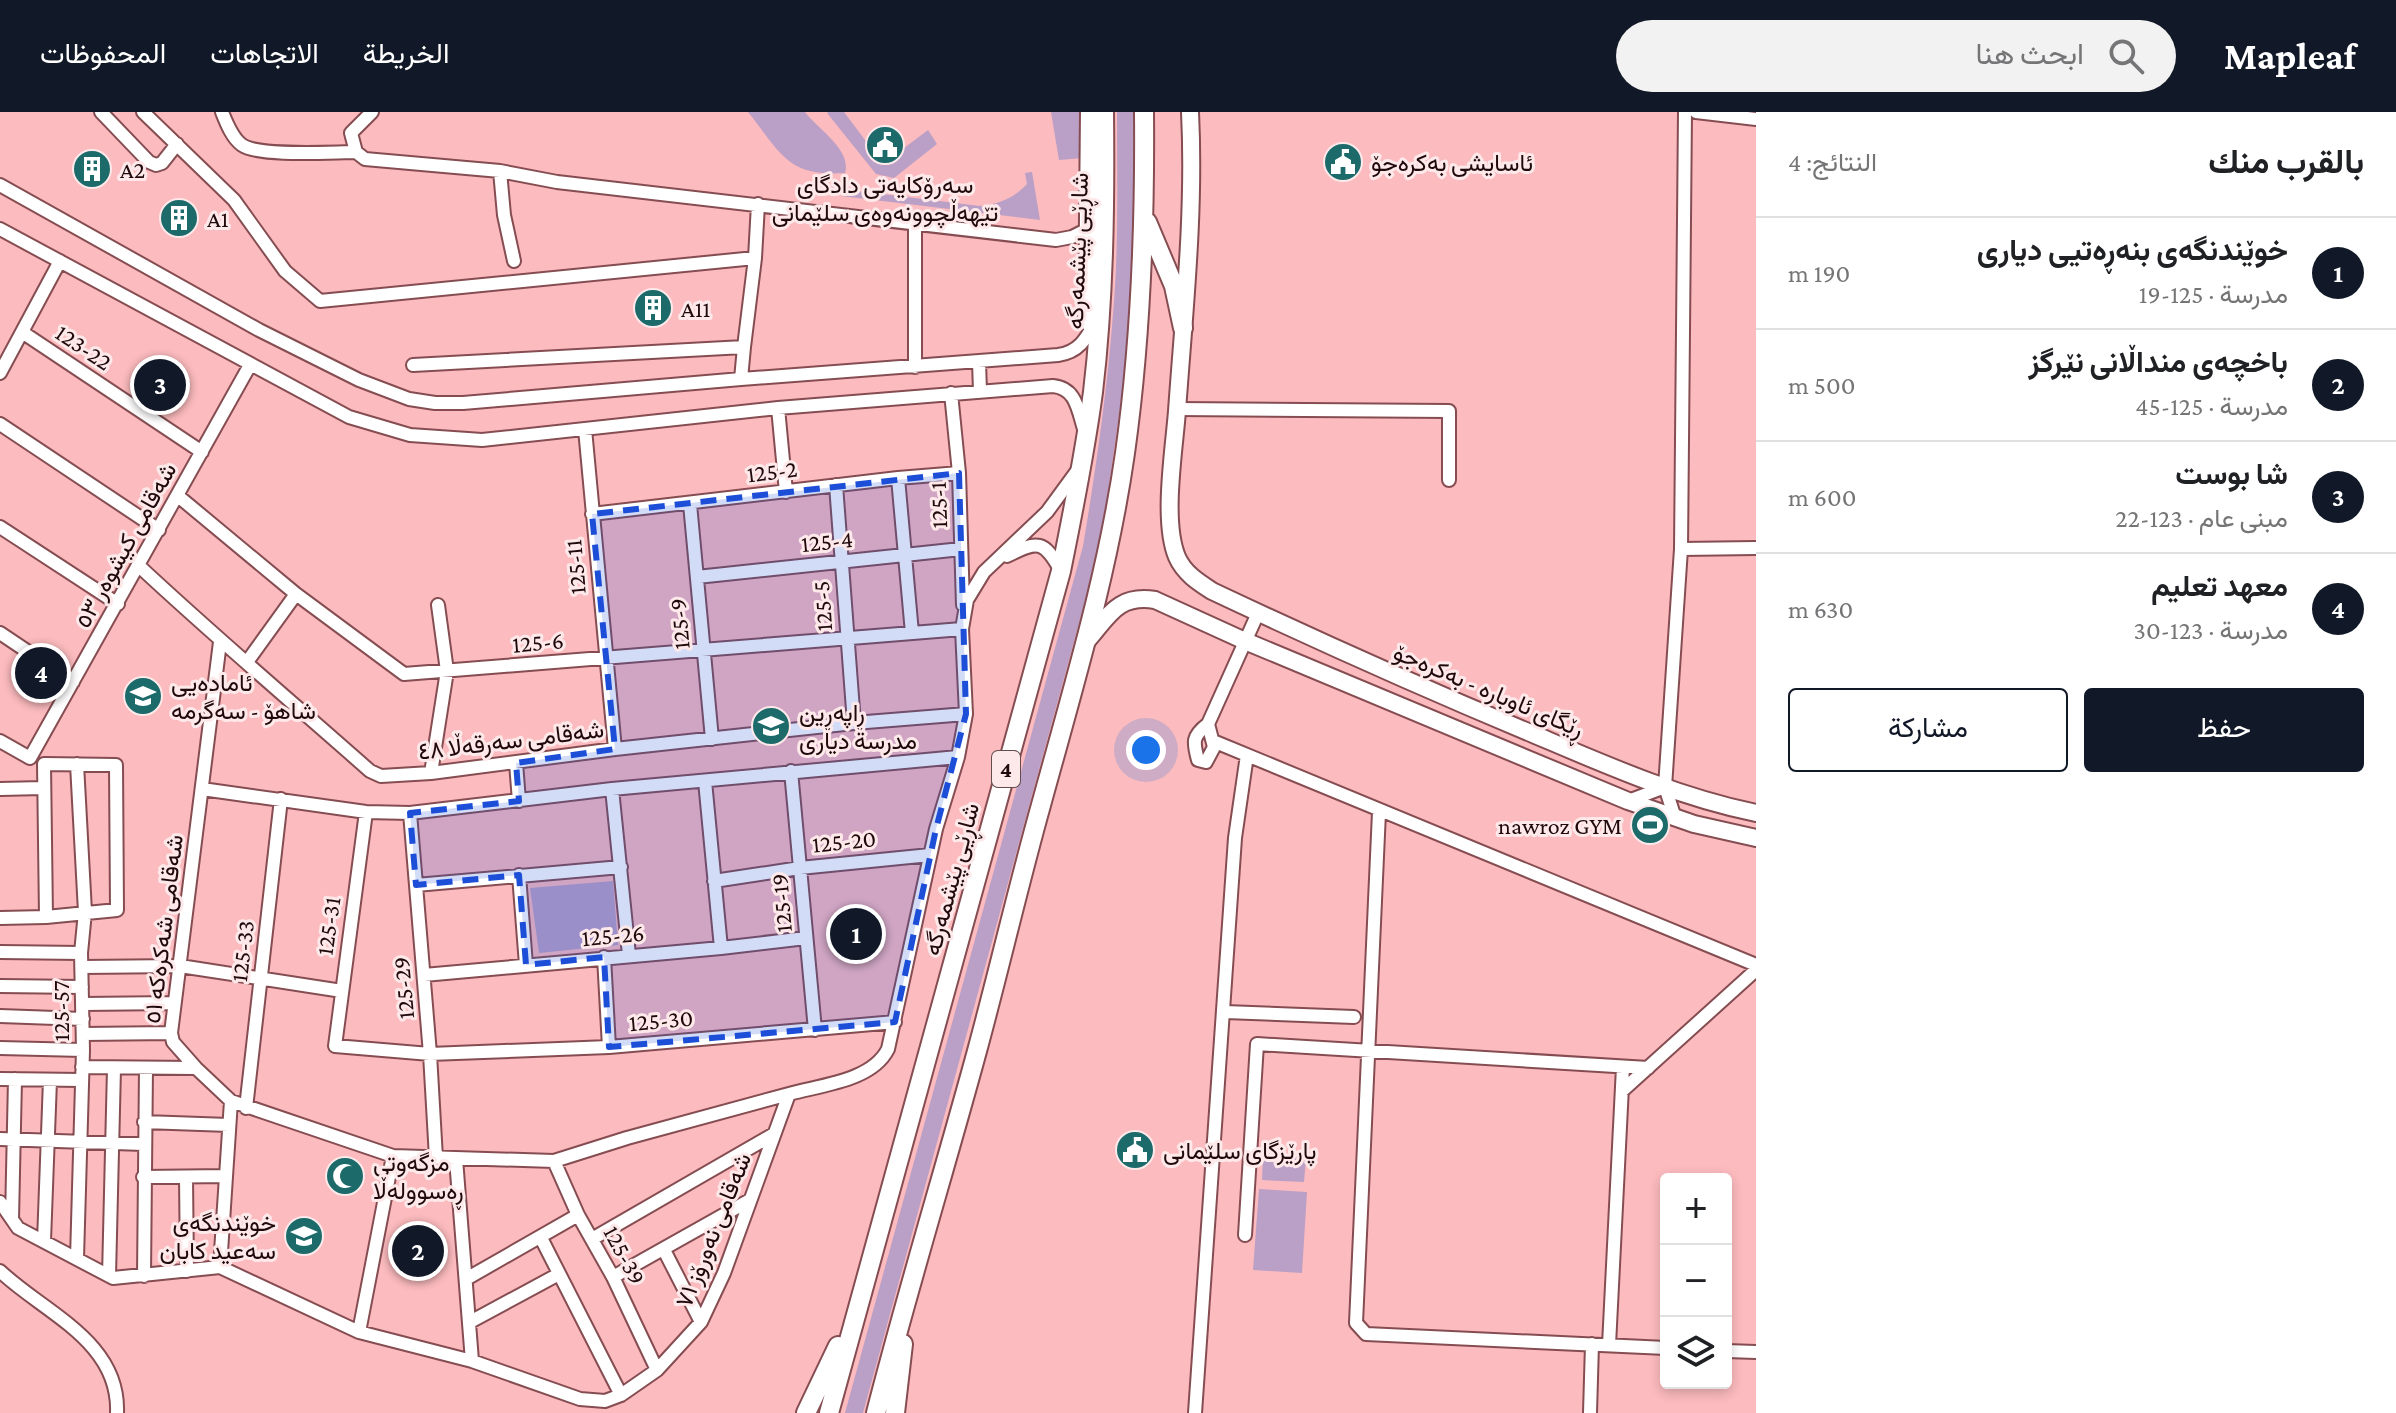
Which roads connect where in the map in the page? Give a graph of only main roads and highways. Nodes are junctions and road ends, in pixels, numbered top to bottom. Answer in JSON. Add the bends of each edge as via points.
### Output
{"nodes":[{"id":1,"x":1090,"y":112,"type":"edge"},
{"id":2,"x":1104,"y":112,"type":"edge"},
{"id":3,"x":1144,"y":112,"type":"edge"},
{"id":4,"x":1190,"y":112,"type":"edge"},
{"id":5,"x":1144,"y":208,"type":"junction"},
{"id":6,"x":1183,"y":328,"type":"junction"},
{"id":7,"x":1092,"y":395,"type":"junction"},
{"id":8,"x":1086,"y":642,"type":"junction"},
{"id":9,"x":1626,"y":772,"type":"junction"},
{"id":10,"x":1621,"y":798,"type":"junction"},
{"id":11,"x":1701,"y":800,"type":"junction"},
{"id":12,"x":1756,"y":813,"type":"edge"},
{"id":13,"x":1694,"y":824,"type":"junction"},
{"id":14,"x":1756,"y":838,"type":"edge"},
{"id":15,"x":868,"y":1277,"type":"junction"},
{"id":16,"x":909,"y":1290,"type":"junction"},
{"id":17,"x":806,"y":1413,"type":"edge"},
{"id":18,"x":829,"y":1413,"type":"edge"},
{"id":19,"x":876,"y":1413,"type":"edge"},
{"id":20,"x":895,"y":1413,"type":"edge"}],
"edges":[{"from":1,"to":7,"type":"highway","via":[[1087,337]]},
{"from":2,"to":7,"type":"highway","name":"شاڕێی پێشمەرگە","number":"4","via":[[1105,210]]},
{"from":3,"to":5,"type":"highway","number":"4"},
{"from":4,"to":6,"type":"main road","name":"ڕێگای ئاوبارە - بەکرەجۆ"},
{"from":5,"to":6,"type":"highway","via":[[1174,286]]},
{"from":5,"to":8,"type":"highway","number":"4","via":[[1136,361],[1124,455]]},
{"from":6,"to":9,"type":"main road","name":"ڕێگای ئاوبارە - بەکرەجۆ","via":[[1170,509],[1174,545],[1192,577],[1393,676]]},
{"from":7,"to":15,"type":"highway","name":"شاڕێی پێشمەرگە","number":"4","via":[[1061,571]]},
{"from":8,"to":10,"type":"main road","via":[[1114,609],[1138,599],[1163,603]]},
{"from":8,"to":16,"type":"highway","number":"4"},
{"from":9,"to":10,"type":"main road"},
{"from":9,"to":11,"type":"main road","name":"ڕێگای ئاوبارە - بەکرەجۆ"},
{"from":10,"to":13,"type":"main road"},
{"from":11,"to":12,"type":"main road","name":"ڕێگای ئاوبارە - بەکرەجۆ"},
{"from":11,"to":13,"type":"main road"},
{"from":13,"to":14,"type":"main road"},
{"from":15,"to":17,"type":"highway"},
{"from":15,"to":18,"type":"highway","name":"شاڕێی پێشمەرگە","number":"4"},
{"from":16,"to":19,"type":"highway","number":"4"},
{"from":16,"to":20,"type":"highway"}]}
